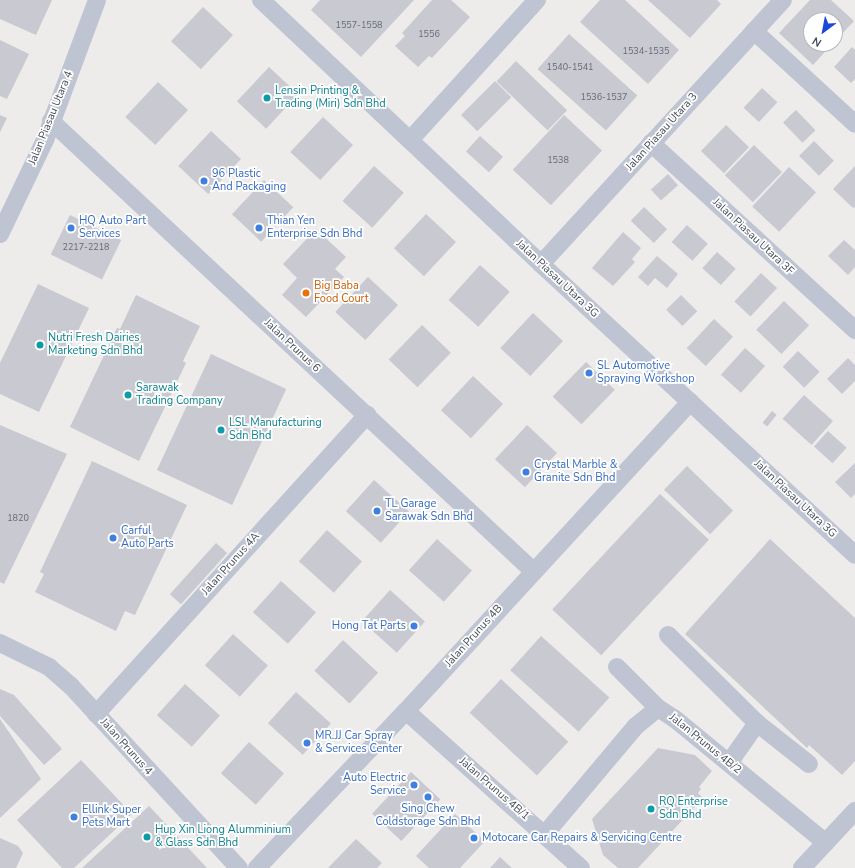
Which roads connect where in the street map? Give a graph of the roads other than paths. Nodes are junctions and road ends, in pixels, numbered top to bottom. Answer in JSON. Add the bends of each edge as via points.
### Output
{"nodes":[{"id":1,"x":97,"y":0,"type":"edge"},
{"id":2,"x":261,"y":0,"type":"edge"},
{"id":3,"x":537,"y":0,"type":"edge"},
{"id":4,"x":783,"y":0,"type":"edge"},
{"id":5,"x":754,"y":31,"type":"junction"},
{"id":6,"x":51,"y":121,"type":"junction"},
{"id":7,"x":855,"y":124,"type":"edge"},
{"id":8,"x":410,"y":140,"type":"junction"},
{"id":9,"x":651,"y":144,"type":"junction"},
{"id":10,"x":0,"y":234,"type":"edge"},
{"id":11,"x":541,"y":264,"type":"junction"},
{"id":12,"x":855,"y":330,"type":"edge"},
{"id":13,"x":690,"y":402,"type":"junction"},
{"id":14,"x":367,"y":415,"type":"junction"},
{"id":15,"x":855,"y":554,"type":"edge"},
{"id":16,"x":533,"y":571,"type":"junction"},
{"id":17,"x":668,"y":635,"type":"dead end"},
{"id":18,"x":0,"y":643,"type":"edge"},
{"id":19,"x":617,"y":667,"type":"dead end"},
{"id":20,"x":658,"y":708,"type":"junction"},
{"id":21,"x":406,"y":711,"type":"junction"},
{"id":22,"x":96,"y":714,"type":"junction"},
{"id":23,"x":757,"y":723,"type":"junction"},
{"id":24,"x":729,"y":763,"type":"junction"},
{"id":25,"x":809,"y":764,"type":"dead end"},
{"id":26,"x":855,"y":811,"type":"edge"},
{"id":27,"x":545,"y":834,"type":"junction"},
{"id":28,"x":826,"y":843,"type":"junction"},
{"id":29,"x":240,"y":868,"type":"edge"},
{"id":30,"x":257,"y":868,"type":"edge"},
{"id":31,"x":581,"y":868,"type":"edge"},
{"id":32,"x":802,"y":868,"type":"edge"}],
"edges":[{"from":1,"to":6,"type":"street","name":"Jalan Piasau Utara 4"},
{"from":2,"to":8,"type":"street","name":"Jalan Piasau Utara 3G"},
{"from":3,"to":8,"type":"street"},
{"from":4,"to":5,"type":"street","name":"Jalan Piasau Utara 3"},
{"from":5,"to":7,"type":"street"},
{"from":5,"to":9,"type":"street","name":"Jalan Piasau Utara 3"},
{"from":6,"to":10,"type":"street","name":"Jalan Piasau Utara 4"},
{"from":6,"to":14,"type":"street","name":"Jalan Prunus 6"},
{"from":8,"to":11,"type":"street","name":"Jalan Piasau Utara 3G"},
{"from":9,"to":11,"type":"street","name":"Jalan Piasau Utara 3"},
{"from":9,"to":12,"type":"street","name":"Jalan Piasau Utara 3F"},
{"from":11,"to":13,"type":"street","name":"Jalan Piasau Utara 3G"},
{"from":13,"to":15,"type":"street","name":"Jalan Piasau Utara 3G"},
{"from":13,"to":16,"type":"street","name":"Jalan Prunus 4B"},
{"from":14,"to":16,"type":"street","name":"Jalan Prunus 6"},
{"from":14,"to":22,"type":"street","name":"Jalan Prunus 4A"},
{"from":16,"to":21,"type":"street","name":"Jalan Prunus 4B"},
{"from":17,"to":23,"type":"street"},
{"from":18,"to":22,"type":"street","name":"Jalan Prunus 4","via":[[49,667],[70,685]]},
{"from":19,"to":20,"type":"street"},
{"from":20,"to":24,"type":"street","name":"Jalan Prunus 4B/2","via":[[675,718]]},
{"from":20,"to":27,"type":"street","name":"Jalan Prunus 4B/2","via":[[636,726]]},
{"from":21,"to":27,"type":"street","name":"Jalan Prunus 4B/1"},
{"from":21,"to":30,"type":"street","name":"Jalan Prunus 4B"},
{"from":22,"to":29,"type":"street","name":"Jalan Prunus 4"},
{"from":23,"to":24,"type":"street"},
{"from":23,"to":25,"type":"street"},
{"from":24,"to":28,"type":"street","name":"Jalan Prunus 4B/2"},
{"from":26,"to":28,"type":"street"},
{"from":27,"to":31,"type":"street","name":"Jalan Prunus 4B/1"},
{"from":28,"to":32,"type":"street"}]}
